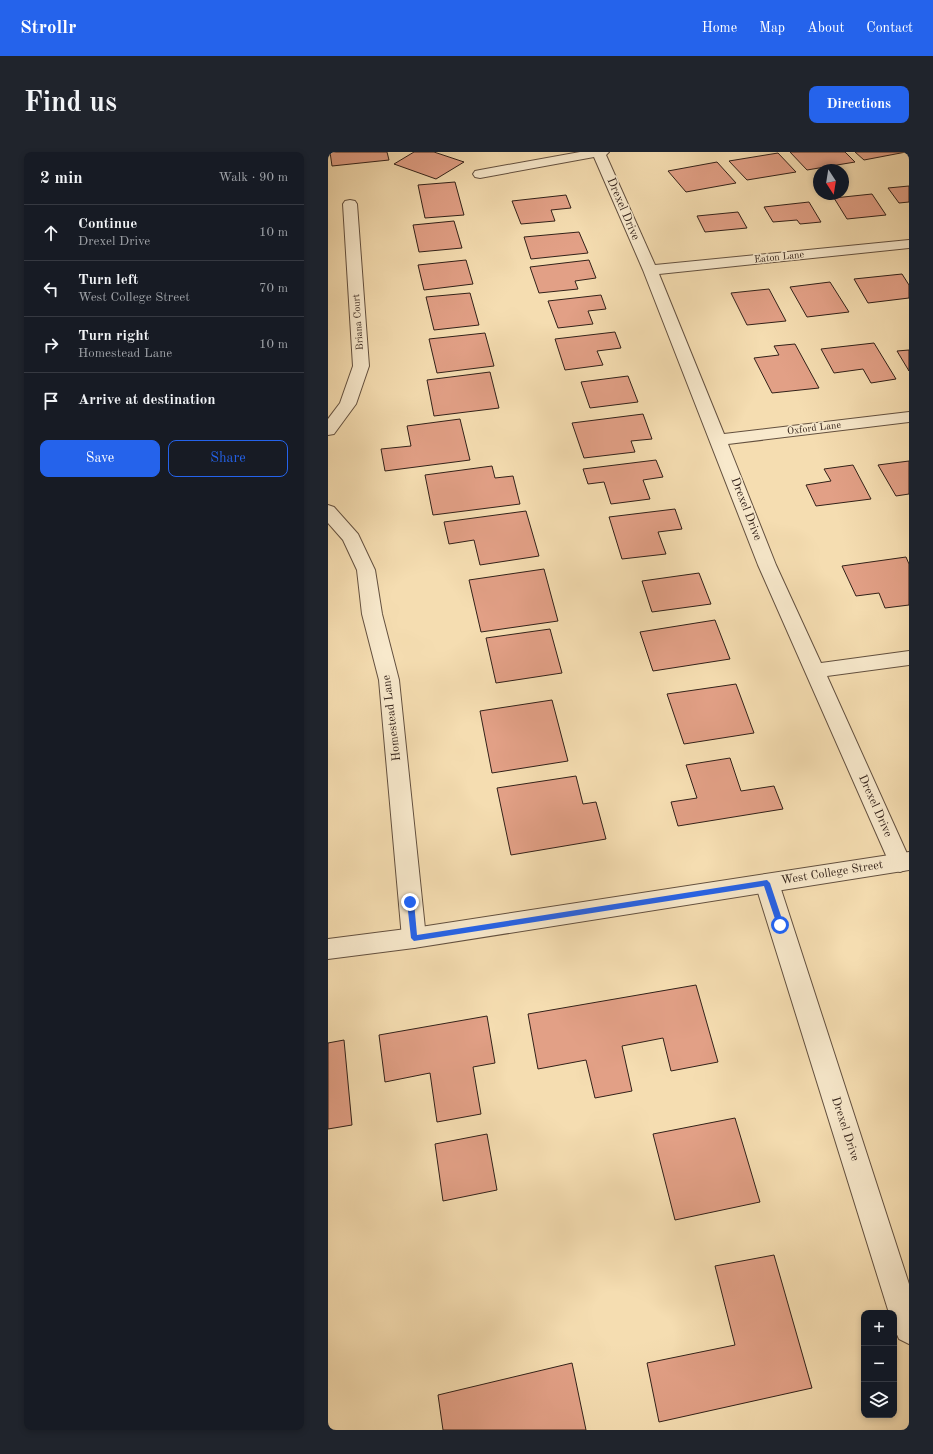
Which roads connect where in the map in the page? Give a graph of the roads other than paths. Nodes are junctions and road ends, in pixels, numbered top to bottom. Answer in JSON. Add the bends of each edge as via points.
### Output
{"nodes":[{"id":1,"x":601,"y":152,"type":"edge"},
{"id":2,"x":480,"y":174,"type":"dead end"},
{"id":3,"x":350,"y":204,"type":"dead end"},
{"id":4,"x":909,"y":244,"type":"edge"},
{"id":5,"x":650,"y":270,"type":"junction"},
{"id":6,"x":909,"y":417,"type":"edge"},
{"id":7,"x":328,"y":430,"type":"edge"},
{"id":8,"x":718,"y":440,"type":"junction"},
{"id":9,"x":328,"y":512,"type":"edge"},
{"id":10,"x":909,"y":658,"type":"edge"},
{"id":11,"x":814,"y":671,"type":"junction"},
{"id":12,"x":904,"y":862,"type":"edge"},
{"id":13,"x":767,"y":883,"type":"junction"},
{"id":14,"x":414,"y":938,"type":"junction"},
{"id":15,"x":328,"y":949,"type":"edge"},
{"id":16,"x":909,"y":1329,"type":"edge"}],
"edges":[{"from":1,"to":2,"type":"street"},
{"from":1,"to":5,"type":"street","name":"Drexel Drive"},
{"from":3,"to":7,"type":"street","name":"Briana Court","via":[[361,366],[348,404]]},
{"from":4,"to":5,"type":"street","name":"Eaton Lane"},
{"from":5,"to":8,"type":"street","name":"Drexel Drive"},
{"from":6,"to":8,"type":"street","name":"Oxford Lane"},
{"from":8,"to":11,"type":"street","name":"Drexel Drive","via":[[767,565]]},
{"from":9,"to":14,"type":"street","name":"Homestead Lane","via":[[351,538],[366,570],[372,614],[389,680]]},
{"from":10,"to":11,"type":"street"},
{"from":11,"to":12,"type":"street","name":"Drexel Drive"},
{"from":12,"to":13,"type":"street","name":"West College Street"},
{"from":13,"to":14,"type":"street","name":"West College Street"},
{"from":13,"to":16,"type":"street","name":"Drexel Drive"},
{"from":14,"to":15,"type":"street","name":"West College Street"}]}
